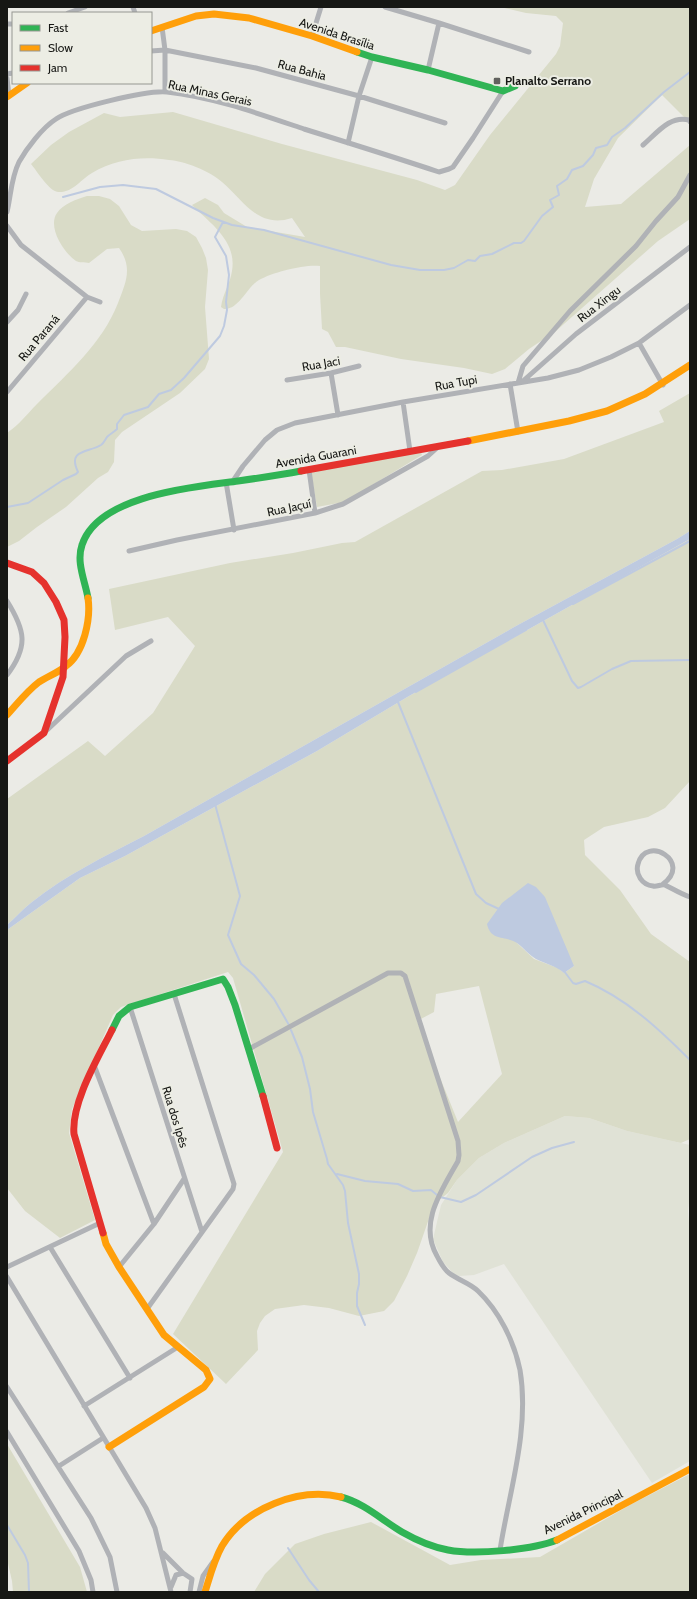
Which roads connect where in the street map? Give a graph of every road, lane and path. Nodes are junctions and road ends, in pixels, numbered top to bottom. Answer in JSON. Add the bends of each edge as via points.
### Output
{"nodes":[{"id":1,"x":84,"y":7,"type":"edge"},
{"id":2,"x":321,"y":7,"type":"edge"},
{"id":3,"x":385,"y":7,"type":"edge"},
{"id":4,"x":71,"y":12,"type":"edge"},
{"id":5,"x":439,"y":23,"type":"junction"},
{"id":6,"x":162,"y":27,"type":"junction"},
{"id":7,"x":152,"y":31,"type":"edge"},
{"id":8,"x":312,"y":36,"type":"junction"},
{"id":9,"x":165,"y":50,"type":"junction"},
{"id":10,"x":152,"y":51,"type":"edge"},
{"id":11,"x":529,"y":52,"type":"dead end"},
{"id":12,"x":372,"y":58,"type":"junction"},
{"id":13,"x":428,"y":70,"type":"junction"},
{"id":14,"x":7,"y":78,"type":"edge"},
{"id":15,"x":26,"y":84,"type":"edge"},
{"id":16,"x":515,"y":86,"type":"dead end"},
{"id":17,"x":503,"y":91,"type":"junction"},
{"id":18,"x":165,"y":92,"type":"junction"},
{"id":19,"x":359,"y":96,"type":"junction"},
{"id":20,"x":8,"y":97,"type":"edge"},
{"id":21,"x":690,"y":122,"type":"edge"},
{"id":22,"x":445,"y":123,"type":"dead end"},
{"id":23,"x":348,"y":143,"type":"junction"},
{"id":24,"x":643,"y":145,"type":"dead end"},
{"id":25,"x":690,"y":175,"type":"edge"},
{"id":26,"x":7,"y":212,"type":"edge"},
{"id":27,"x":7,"y":226,"type":"edge"},
{"id":28,"x":690,"y":247,"type":"edge"},
{"id":29,"x":26,"y":294,"type":"dead end"},
{"id":30,"x":87,"y":297,"type":"junction"},
{"id":31,"x":100,"y":302,"type":"dead end"},
{"id":32,"x":690,"y":305,"type":"edge"},
{"id":33,"x":7,"y":322,"type":"edge"},
{"id":34,"x":639,"y":343,"type":"junction"},
{"id":35,"x":690,"y":365,"type":"edge"},
{"id":36,"x":359,"y":366,"type":"dead end"},
{"id":37,"x":331,"y":373,"type":"junction"},
{"id":38,"x":286,"y":380,"type":"dead end"},
{"id":39,"x":520,"y":382,"type":"junction"},
{"id":40,"x":510,"y":384,"type":"junction"},
{"id":41,"x":663,"y":385,"type":"junction"},
{"id":42,"x":7,"y":392,"type":"edge"},
{"id":43,"x":403,"y":402,"type":"junction"},
{"id":44,"x":338,"y":415,"type":"junction"},
{"id":45,"x":518,"y":432,"type":"junction"},
{"id":46,"x":438,"y":447,"type":"junction"},
{"id":47,"x":410,"y":451,"type":"junction"},
{"id":48,"x":309,"y":470,"type":"junction"},
{"id":49,"x":229,"y":482,"type":"junction"},
{"id":50,"x":315,"y":513,"type":"junction"},
{"id":51,"x":234,"y":530,"type":"junction"},
{"id":52,"x":129,"y":551,"type":"dead end"},
{"id":53,"x":7,"y":563,"type":"edge"},
{"id":54,"x":7,"y":601,"type":"edge"},
{"id":55,"x":151,"y":641,"type":"dead end"},
{"id":56,"x":64,"y":649,"type":"junction"},
{"id":57,"x":77,"y":652,"type":"junction"},
{"id":58,"x":64,"y":669,"type":"junction"},
{"id":59,"x":7,"y":675,"type":"edge"},
{"id":60,"x":7,"y":715,"type":"edge"},
{"id":61,"x":44,"y":733,"type":"junction"},
{"id":62,"x":7,"y":761,"type":"edge"},
{"id":63,"x":663,"y":884,"type":"junction"},
{"id":64,"x":690,"y":897,"type":"edge"},
{"id":65,"x":174,"y":994,"type":"junction"},
{"id":66,"x":130,"y":1007,"type":"junction"},
{"id":67,"x":249,"y":1049,"type":"junction"},
{"id":68,"x":94,"y":1065,"type":"junction"},
{"id":69,"x":277,"y":1148,"type":"dead end"},
{"id":70,"x":184,"y":1179,"type":"junction"},
{"id":71,"x":100,"y":1223,"type":"junction"},
{"id":72,"x":154,"y":1224,"type":"junction"},
{"id":73,"x":202,"y":1232,"type":"junction"},
{"id":74,"x":50,"y":1247,"type":"junction"},
{"id":75,"x":7,"y":1267,"type":"edge"},
{"id":76,"x":119,"y":1267,"type":"junction"},
{"id":77,"x":7,"y":1277,"type":"edge"},
{"id":78,"x":147,"y":1309,"type":"junction"},
{"id":79,"x":178,"y":1348,"type":"junction"},
{"id":80,"x":130,"y":1378,"type":"junction"},
{"id":81,"x":7,"y":1387,"type":"edge"},
{"id":82,"x":84,"y":1406,"type":"junction"},
{"id":83,"x":7,"y":1432,"type":"edge"},
{"id":84,"x":103,"y":1438,"type":"junction"},
{"id":85,"x":109,"y":1447,"type":"junction"},
{"id":86,"x":59,"y":1466,"type":"junction"},
{"id":87,"x":690,"y":1469,"type":"edge"},
{"id":88,"x":500,"y":1550,"type":"junction"},
{"id":89,"x":162,"y":1552,"type":"junction"},
{"id":90,"x":216,"y":1558,"type":"junction"},
{"id":91,"x":183,"y":1573,"type":"junction"},
{"id":92,"x":171,"y":1590,"type":"edge"},
{"id":93,"x":92,"y":1592,"type":"edge"},
{"id":94,"x":117,"y":1592,"type":"edge"},
{"id":95,"x":190,"y":1592,"type":"edge"},
{"id":96,"x":200,"y":1592,"type":"edge"},
{"id":97,"x":205,"y":1592,"type":"edge"}],
"edges":[{"from":1,"to":4,"type":"street"},
{"from":2,"to":8,"type":"street"},
{"from":3,"to":5,"type":"street"},
{"from":5,"to":11,"type":"street"},
{"from":5,"to":13,"type":"street"},
{"from":6,"to":7,"type":"street","name":"Avenida Brasília"},
{"from":6,"to":8,"type":"street","name":"Avenida Brasília","via":[[196,16],[214,14],[249,18]]},
{"from":6,"to":9,"type":"street"},
{"from":8,"to":12,"type":"street","name":"Avenida Brasília"},
{"from":9,"to":10,"type":"street","name":"Rua Bahia"},
{"from":9,"to":18,"type":"street"},
{"from":9,"to":19,"type":"street","name":"Rua Bahia","via":[[256,68]]},
{"from":12,"to":13,"type":"street","name":"Avenida Brasília"},
{"from":12,"to":19,"type":"street"},
{"from":13,"to":17,"type":"street","name":"Avenida Brasília"},
{"from":14,"to":20,"type":"street"},
{"from":15,"to":20,"type":"street"},
{"from":16,"to":17,"type":"street"},
{"from":17,"to":23,"type":"street","name":"Rua Minas Gerais","via":[[453,167],[449,169],[439,172]]},
{"from":18,"to":23,"type":"street","name":"Rua Minas Gerais","via":[[253,112]]},
{"from":18,"to":26,"type":"street","name":"Rua Minas Gerais","via":[[121,98],[56,118],[42,131],[19,162],[13,177]]},
{"from":19,"to":22,"type":"street","name":"Rua Bahia"},
{"from":19,"to":23,"type":"street"},
{"from":21,"to":24,"type":"street","via":[[681,118],[672,120]]},
{"from":25,"to":39,"type":"street","via":[[678,197],[636,246],[570,311],[523,366]]},
{"from":27,"to":30,"type":"street","via":[[21,245]]},
{"from":28,"to":39,"type":"street","name":"Rua Xingu","via":[[576,334]]},
{"from":29,"to":33,"type":"street","via":[[18,310]]},
{"from":30,"to":31,"type":"street"},
{"from":30,"to":42,"type":"street","name":"Rua Paraná"},
{"from":32,"to":34,"type":"street","name":"Rua Tupi"},
{"from":34,"to":39,"type":"street","name":"Rua Tupi","via":[[579,370]]},
{"from":34,"to":41,"type":"street"},
{"from":35,"to":41,"type":"street","name":"Avenida Guarani"},
{"from":36,"to":37,"type":"street","name":"Rua Jaci"},
{"from":37,"to":38,"type":"street","name":"Rua Jaci"},
{"from":37,"to":44,"type":"street"},
{"from":39,"to":40,"type":"street","name":"Rua Tupi"},
{"from":40,"to":43,"type":"street","name":"Rua Tupi"},
{"from":40,"to":45,"type":"street"},
{"from":41,"to":45,"type":"street","name":"Avenida Guarani","via":[[615,408]]},
{"from":43,"to":44,"type":"street","name":"Rua Tupi"},
{"from":43,"to":47,"type":"street"},
{"from":44,"to":49,"type":"street","name":"Rua Tupi","via":[[295,423],[277,430]]},
{"from":45,"to":46,"type":"street","name":"Avenida Guarani"},
{"from":46,"to":47,"type":"street","name":"Avenida Guarani"},
{"from":46,"to":50,"type":"street","name":"Rua Jaçuí","via":[[428,456],[343,504]]},
{"from":47,"to":48,"type":"street","name":"Avenida Guarani"},
{"from":48,"to":49,"type":"street","name":"Avenida Guarani"},
{"from":48,"to":50,"type":"street"},
{"from":49,"to":51,"type":"street"},
{"from":49,"to":57,"type":"street","name":"Avenida Guarani","via":[[146,496],[119,508],[96,523],[80,547],[90,612]]},
{"from":50,"to":51,"type":"street","name":"Rua Jaçuí"},
{"from":51,"to":52,"type":"street","name":"Rua Jaçuí"},
{"from":53,"to":56,"type":"street","via":[[32,572],[44,583],[64,620]]},
{"from":54,"to":59,"type":"street","via":[[18,618],[22,649]]},
{"from":55,"to":61,"type":"street","via":[[126,656]]},
{"from":56,"to":57,"type":"street"},
{"from":56,"to":58,"type":"street"},
{"from":57,"to":58,"type":"street","name":"Avenida Guarani"},
{"from":58,"to":60,"type":"street","via":[[39,682]]},
{"from":58,"to":61,"type":"street","via":[[59,692]]},
{"from":61,"to":62,"type":"street"},
{"from":63,"to":63,"type":"street","via":[[673,870],[670,859],[661,852],[650,852],[640,858],[638,876],[641,880],[652,886]]},
{"from":63,"to":64,"type":"street"},
{"from":65,"to":66,"type":"street"},
{"from":65,"to":67,"type":"street","via":[[226,980]]},
{"from":65,"to":73,"type":"street","via":[[234,1184]]},
{"from":66,"to":68,"type":"street","via":[[119,1016]]},
{"from":66,"to":70,"type":"street","name":"Rua dos Ipês"},
{"from":67,"to":69,"type":"street"},
{"from":67,"to":88,"type":"street","via":[[388,974],[401,973],[405,976],[458,1141],[458,1161],[433,1208],[429,1229],[434,1250],[449,1273],[477,1290],[499,1317],[512,1343],[520,1370],[523,1399],[520,1441]]},
{"from":68,"to":71,"type":"street","via":[[76,1109],[73,1124]]},
{"from":68,"to":72,"type":"street"},
{"from":70,"to":72,"type":"street"},
{"from":70,"to":73,"type":"street","name":"Rua dos Ipês"},
{"from":71,"to":74,"type":"street"},
{"from":71,"to":76,"type":"street","via":[[106,1244]]},
{"from":72,"to":76,"type":"street"},
{"from":73,"to":78,"type":"street"},
{"from":74,"to":75,"type":"street"},
{"from":74,"to":80,"type":"street"},
{"from":76,"to":78,"type":"street"},
{"from":77,"to":82,"type":"street"},
{"from":78,"to":79,"type":"street","via":[[164,1335]]},
{"from":79,"to":80,"type":"street"},
{"from":79,"to":85,"type":"street","via":[[206,1370],[210,1376],[209,1383]]},
{"from":80,"to":82,"type":"street"},
{"from":81,"to":86,"type":"street"},
{"from":82,"to":84,"type":"street"},
{"from":83,"to":93,"type":"street","via":[[79,1551],[91,1580]]},
{"from":84,"to":85,"type":"street"},
{"from":84,"to":86,"type":"street"},
{"from":85,"to":89,"type":"street","via":[[146,1508]]},
{"from":86,"to":94,"type":"street","via":[[100,1535],[110,1557]]},
{"from":87,"to":88,"type":"street","name":"Avenida Principal","via":[[557,1540]]},
{"from":88,"to":90,"type":"street","name":"Avenida Principal","via":[[445,1550],[392,1526],[364,1505],[322,1493],[290,1499],[258,1511],[227,1538]]},
{"from":89,"to":91,"type":"street"},
{"from":89,"to":92,"type":"street"},
{"from":90,"to":96,"type":"street","via":[[203,1576]]},
{"from":90,"to":97,"type":"street","name":"Avenida Principal"},
{"from":91,"to":92,"type":"street","via":[[176,1574]]},
{"from":91,"to":95,"type":"street","via":[[192,1579]]}]}
